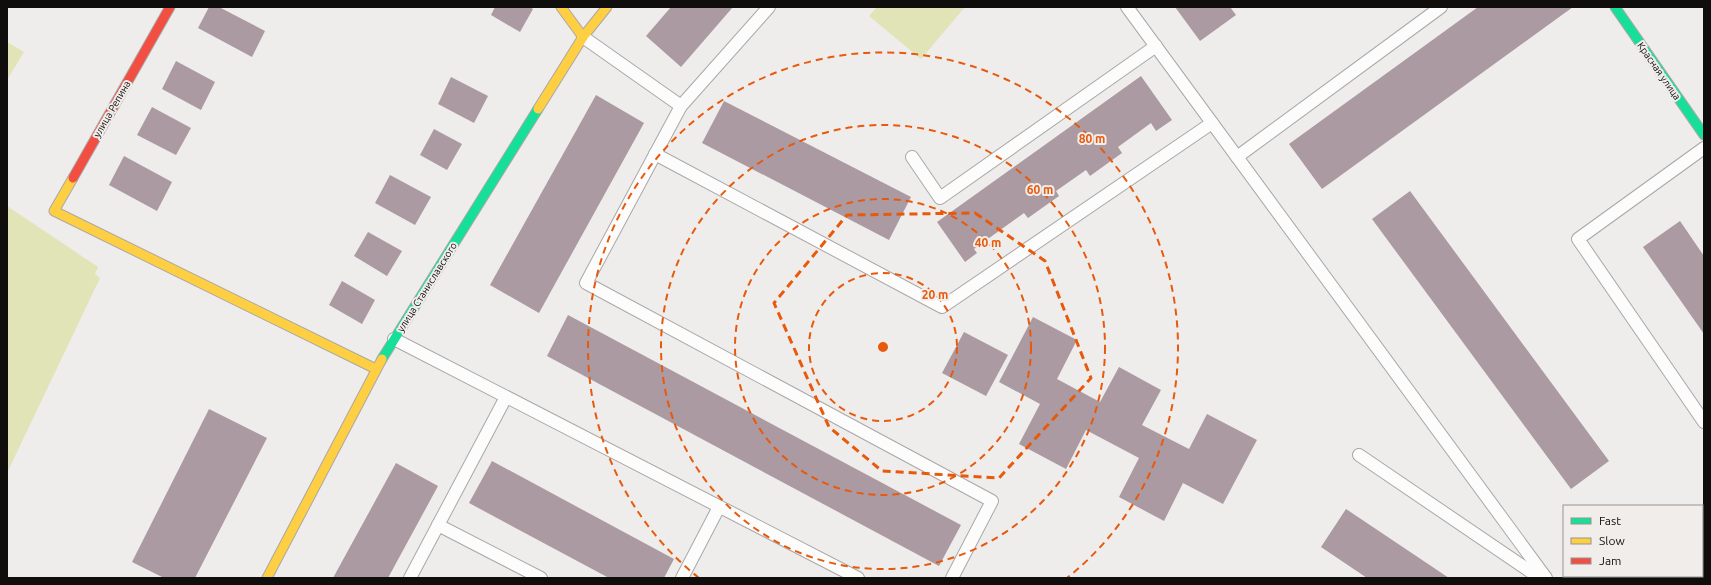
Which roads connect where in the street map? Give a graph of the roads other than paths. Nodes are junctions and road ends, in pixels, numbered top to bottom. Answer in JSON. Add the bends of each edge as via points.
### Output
{"nodes":[{"id":1,"x":170,"y":7,"type":"edge"},
{"id":2,"x":561,"y":7,"type":"edge"},
{"id":3,"x":607,"y":7,"type":"edge"},
{"id":4,"x":769,"y":7,"type":"edge"},
{"id":5,"x":1126,"y":7,"type":"edge"},
{"id":6,"x":1440,"y":7,"type":"edge"},
{"id":7,"x":1615,"y":7,"type":"edge"},
{"id":8,"x":582,"y":37,"type":"junction"},
{"id":9,"x":1156,"y":46,"type":"junction"},
{"id":10,"x":681,"y":106,"type":"junction"},
{"id":11,"x":1212,"y":124,"type":"junction"},
{"id":12,"x":1704,"y":135,"type":"edge"},
{"id":13,"x":1704,"y":148,"type":"edge"},
{"id":14,"x":655,"y":154,"type":"junction"},
{"id":15,"x":912,"y":157,"type":"dead end"},
{"id":16,"x":1237,"y":157,"type":"junction"},
{"id":17,"x":394,"y":339,"type":"junction"},
{"id":18,"x":376,"y":369,"type":"junction"},
{"id":19,"x":506,"y":398,"type":"junction"},
{"id":20,"x":1704,"y":422,"type":"edge"},
{"id":21,"x":1359,"y":455,"type":"dead end"},
{"id":22,"x":719,"y":507,"type":"junction"},
{"id":23,"x":438,"y":525,"type":"junction"},
{"id":24,"x":268,"y":578,"type":"edge"},
{"id":25,"x":410,"y":578,"type":"edge"},
{"id":26,"x":541,"y":578,"type":"edge"},
{"id":27,"x":682,"y":578,"type":"edge"},
{"id":28,"x":858,"y":578,"type":"edge"},
{"id":29,"x":952,"y":578,"type":"edge"},
{"id":30,"x":1540,"y":578,"type":"edge"},
{"id":31,"x":1546,"y":578,"type":"edge"}],
"edges":[{"from":1,"to":18,"type":"street","name":"улица Репина","via":[[54,211]]},
{"from":2,"to":8,"type":"street"},
{"from":3,"to":8,"type":"street","name":"улица Станиславского"},
{"from":4,"to":10,"type":"lane"},
{"from":5,"to":9,"type":"lane"},
{"from":6,"to":16,"type":"lane"},
{"from":7,"to":12,"type":"street","name":"Красная улица"},
{"from":8,"to":10,"type":"lane"},
{"from":8,"to":17,"type":"street","name":"улица Станиславского"},
{"from":9,"to":11,"type":"lane"},
{"from":9,"to":15,"type":"lane","via":[[940,198]]},
{"from":10,"to":14,"type":"lane"},
{"from":11,"to":14,"type":"lane","via":[[942,307]]},
{"from":11,"to":16,"type":"lane"},
{"from":13,"to":20,"type":"lane","via":[[1578,239]]},
{"from":14,"to":29,"type":"lane","via":[[586,283],[992,501]]},
{"from":16,"to":31,"type":"lane"},
{"from":17,"to":18,"type":"street","name":"улица Станиславского"},
{"from":17,"to":19,"type":"lane"},
{"from":18,"to":24,"type":"street","name":"улица Станиславского"},
{"from":19,"to":22,"type":"lane"},
{"from":19,"to":23,"type":"lane"},
{"from":21,"to":30,"type":"lane"},
{"from":22,"to":27,"type":"lane"},
{"from":22,"to":28,"type":"lane"},
{"from":23,"to":25,"type":"lane"},
{"from":23,"to":26,"type":"lane"}]}
